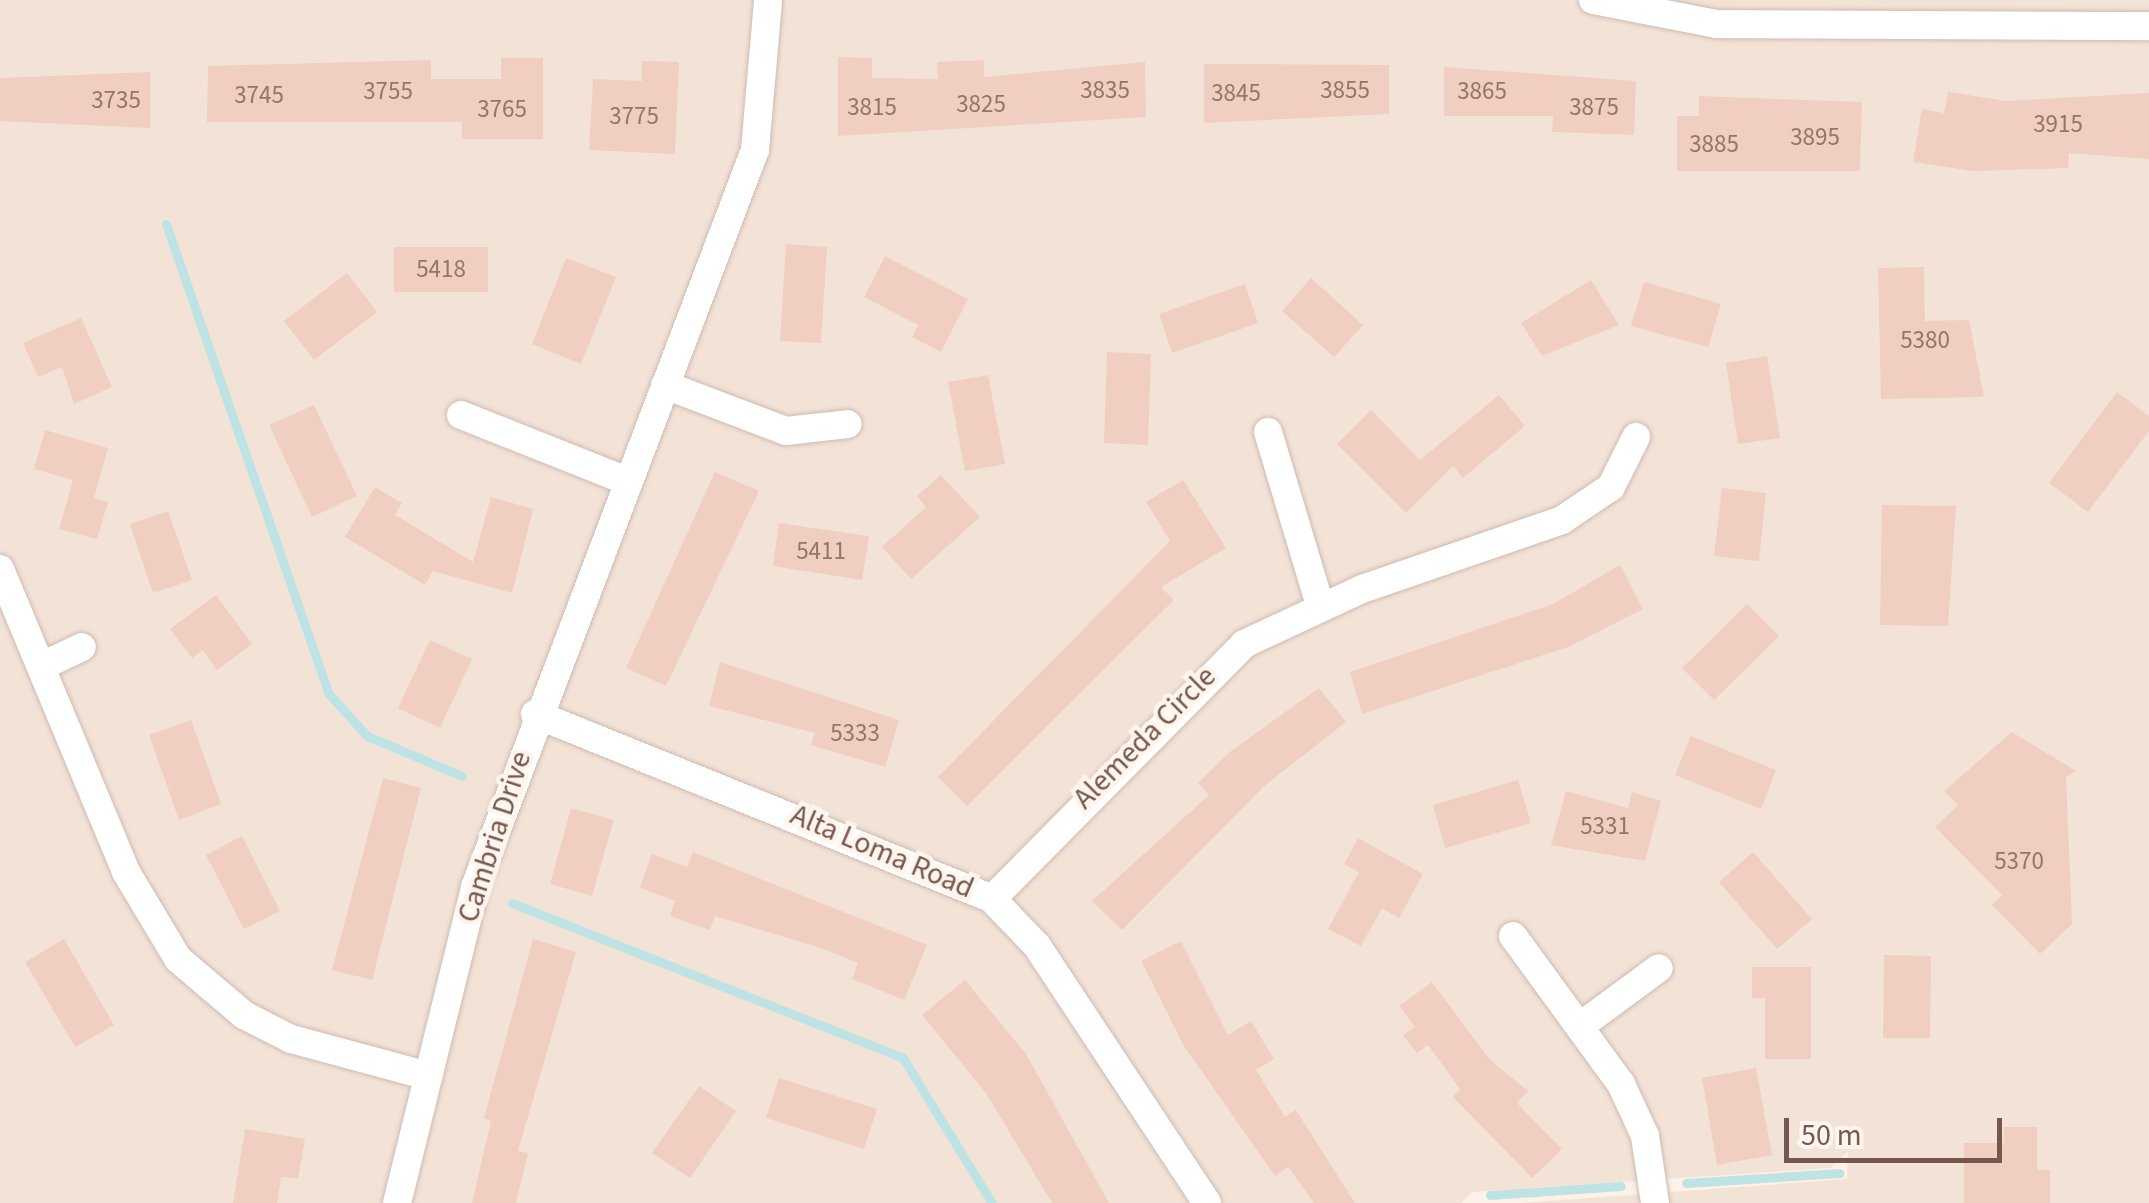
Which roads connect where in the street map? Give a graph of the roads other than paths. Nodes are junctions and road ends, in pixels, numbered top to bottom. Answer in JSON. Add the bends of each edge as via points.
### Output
{"nodes":[{"id":1,"x":768,"y":0,"type":"edge"},
{"id":2,"x":1593,"y":0,"type":"edge"},
{"id":3,"x":2149,"y":26,"type":"edge"},
{"id":4,"x":665,"y":385,"type":"junction"},
{"id":5,"x":462,"y":415,"type":"dead end"},
{"id":6,"x":848,"y":424,"type":"dead end"},
{"id":7,"x":1268,"y":432,"type":"dead end"},
{"id":8,"x":1636,"y":436,"type":"dead end"},
{"id":9,"x":627,"y":482,"type":"junction"},
{"id":10,"x":0,"y":569,"type":"edge"},
{"id":11,"x":1320,"y":605,"type":"junction"},
{"id":12,"x":82,"y":647,"type":"dead end"},
{"id":13,"x":42,"y":666,"type":"junction"},
{"id":14,"x":534,"y":714,"type":"junction"},
{"id":15,"x":992,"y":899,"type":"junction"},
{"id":16,"x":1512,"y":936,"type":"dead end"},
{"id":17,"x":1658,"y":968,"type":"dead end"},
{"id":18,"x":1583,"y":1024,"type":"junction"},
{"id":19,"x":428,"y":1076,"type":"junction"},
{"id":20,"x":397,"y":1203,"type":"edge"},
{"id":21,"x":1207,"y":1203,"type":"edge"},
{"id":22,"x":1655,"y":1203,"type":"edge"}],
"edges":[{"from":1,"to":4,"type":"street","name":"Cambria Drive","via":[[755,150]]},
{"from":2,"to":3,"type":"street","via":[[1716,24]]},
{"from":4,"to":6,"type":"street","via":[[786,431]]},
{"from":4,"to":9,"type":"street","name":"Cambria Drive"},
{"from":5,"to":9,"type":"street"},
{"from":7,"to":11,"type":"street"},
{"from":8,"to":11,"type":"street","name":"Alemeda Circle","via":[[1610,487],[1562,520]]},
{"from":9,"to":14,"type":"street","name":"Cambria Drive"},
{"from":10,"to":13,"type":"street"},
{"from":11,"to":15,"type":"street","name":"Alemeda Circle","via":[[1212,670]]},
{"from":12,"to":13,"type":"street"},
{"from":13,"to":19,"type":"street","via":[[126,872],[178,958],[244,1014],[291,1039]]},
{"from":14,"to":15,"type":"street","name":"Alta Loma Road"},
{"from":14,"to":19,"type":"street","name":"Cambria Drive","via":[[475,886]]},
{"from":15,"to":21,"type":"street","name":"Alta Loma Road","via":[[1037,946]]},
{"from":16,"to":18,"type":"street"},
{"from":17,"to":18,"type":"street"},
{"from":18,"to":22,"type":"street","via":[[1644,1136]]},
{"from":19,"to":20,"type":"street","name":"Cambria Drive"}]}
